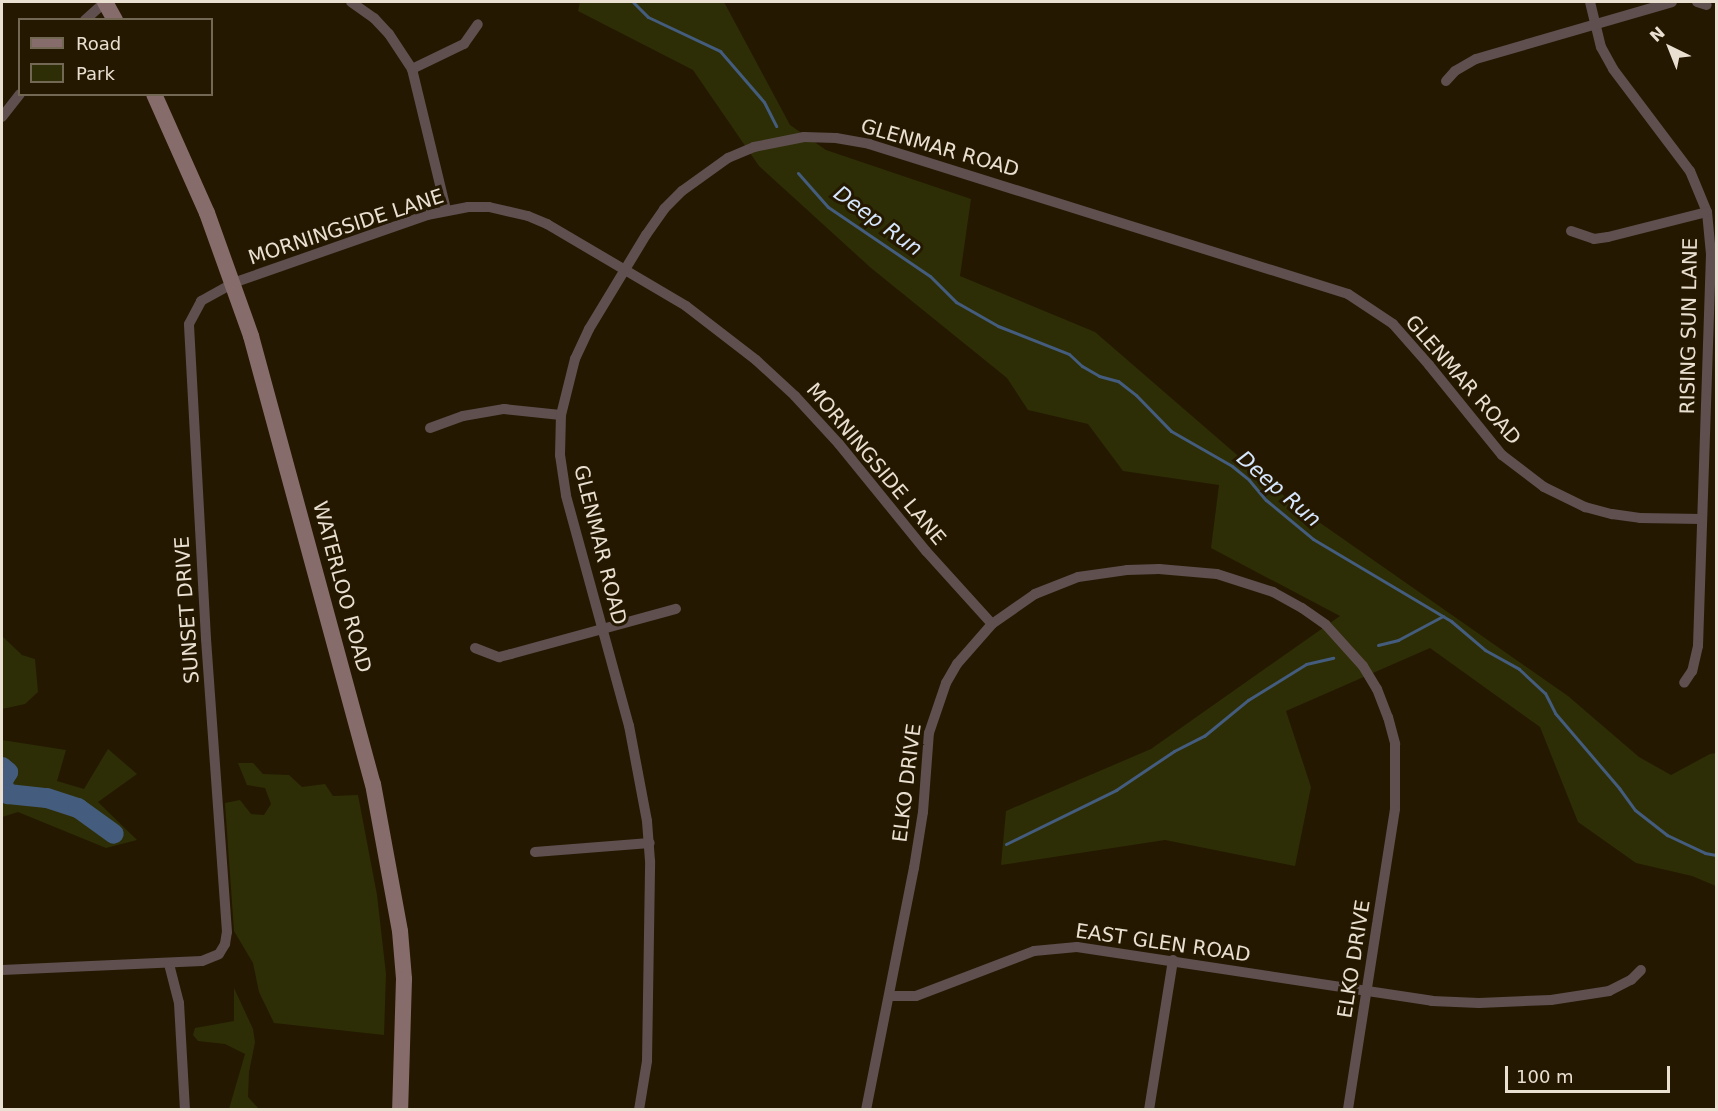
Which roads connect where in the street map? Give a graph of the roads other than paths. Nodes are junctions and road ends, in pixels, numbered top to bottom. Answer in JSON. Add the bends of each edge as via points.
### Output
{"nodes":[{"id":1,"x":105,"y":2,"type":"edge"},
{"id":2,"x":351,"y":2,"type":"edge"},
{"id":3,"x":1590,"y":2,"type":"edge"},
{"id":4,"x":1672,"y":2,"type":"edge"},
{"id":5,"x":87,"y":18,"type":"edge"},
{"id":6,"x":114,"y":18,"type":"edge"},
{"id":7,"x":1594,"y":23,"type":"junction"},
{"id":8,"x":478,"y":24,"type":"dead end"},
{"id":9,"x":412,"y":69,"type":"junction"},
{"id":10,"x":1446,"y":81,"type":"dead end"},
{"id":11,"x":18,"y":96,"type":"edge"},
{"id":12,"x":155,"y":96,"type":"edge"},
{"id":13,"x":2,"y":117,"type":"edge"},
{"id":14,"x":446,"y":210,"type":"junction"},
{"id":15,"x":1707,"y":212,"type":"junction"},
{"id":16,"x":1571,"y":231,"type":"dead end"},
{"id":17,"x":625,"y":269,"type":"junction"},
{"id":18,"x":233,"y":283,"type":"junction"},
{"id":19,"x":561,"y":415,"type":"junction"},
{"id":20,"x":430,"y":428,"type":"dead end"},
{"id":21,"x":1702,"y":519,"type":"junction"},
{"id":22,"x":676,"y":609,"type":"dead end"},
{"id":23,"x":992,"y":624,"type":"junction"},
{"id":24,"x":603,"y":629,"type":"junction"},
{"id":25,"x":475,"y":648,"type":"dead end"},
{"id":26,"x":1684,"y":683,"type":"dead end"},
{"id":27,"x":650,"y":843,"type":"junction"},
{"id":28,"x":535,"y":852,"type":"dead end"},
{"id":29,"x":1173,"y":960,"type":"junction"},
{"id":30,"x":169,"y":964,"type":"junction"},
{"id":31,"x":2,"y":970,"type":"edge"},
{"id":32,"x":1641,"y":970,"type":"dead end"},
{"id":33,"x":1367,"y":992,"type":"junction"},
{"id":34,"x":890,"y":996,"type":"junction"},
{"id":35,"x":186,"y":1110,"type":"edge"},
{"id":36,"x":400,"y":1110,"type":"edge"},
{"id":37,"x":639,"y":1110,"type":"edge"},
{"id":38,"x":866,"y":1110,"type":"edge"},
{"id":39,"x":1149,"y":1110,"type":"edge"},
{"id":40,"x":1348,"y":1110,"type":"edge"}],
"edges":[{"from":1,"to":5,"type":"street"},
{"from":1,"to":6,"type":"main road"},
{"from":2,"to":9,"type":"street","via":[[389,34]]},
{"from":3,"to":7,"type":"street","name":"RISING SUN LANE"},
{"from":4,"to":7,"type":"street"},
{"from":7,"to":10,"type":"street","via":[[1476,59]]},
{"from":7,"to":15,"type":"street","name":"RISING SUN LANE","via":[[1613,69],[1690,171]]},
{"from":8,"to":9,"type":"street","via":[[464,44]]},
{"from":9,"to":14,"type":"street"},
{"from":11,"to":13,"type":"street"},
{"from":12,"to":18,"type":"main road","name":"WATERLOO ROAD","via":[[203,202]]},
{"from":14,"to":17,"type":"street","name":"MORNINGSIDE LANE","via":[[489,207],[528,216]]},
{"from":14,"to":18,"type":"street","name":"MORNINGSIDE LANE"},
{"from":15,"to":16,"type":"street","via":[[1601,238],[1583,237]]},
{"from":15,"to":21,"type":"street","name":"RISING SUN LANE","via":[[1711,254]]},
{"from":17,"to":19,"type":"street","name":"GLENMAR ROAD","via":[[575,359]]},
{"from":17,"to":21,"type":"street","name":"GLENMAR ROAD","via":[[664,209],[703,174],[728,158],[754,147],[804,137],[869,144],[1348,294],[1393,324],[1502,455],[1544,487],[1585,507],[1612,514]]},
{"from":17,"to":23,"type":"street","name":"MORNINGSIDE LANE","via":[[723,333],[795,396]]},
{"from":18,"to":30,"type":"street","name":"SUNSET DRIVE","via":[[201,301],[189,324],[227,932],[219,954],[202,962]]},
{"from":18,"to":36,"type":"main road","name":"WATERLOO ROAD","via":[[272,409],[384,835],[404,979]]},
{"from":19,"to":20,"type":"street","via":[[504,409],[463,416]]},
{"from":19,"to":24,"type":"street","name":"GLENMAR ROAD","via":[[561,473]]},
{"from":21,"to":26,"type":"street","name":"RISING SUN LANE","via":[[1698,646],[1692,671]]},
{"from":22,"to":24,"type":"street"},
{"from":23,"to":33,"type":"street","name":"ELKO DRIVE","via":[[1035,594],[1057,584],[1105,572],[1158,569],[1217,574],[1245,582],[1293,603],[1326,625],[1357,658],[1377,689],[1395,744],[1395,809]]},
{"from":23,"to":34,"type":"street","name":"ELKO DRIVE","via":[[957,664],[936,707],[926,759],[923,812]]},
{"from":24,"to":25,"type":"street","via":[[499,657]]},
{"from":24,"to":27,"type":"street","name":"GLENMAR ROAD","via":[[640,776]]},
{"from":27,"to":28,"type":"street"},
{"from":27,"to":37,"type":"street","name":"GLENMAR ROAD","via":[[647,1061]]},
{"from":29,"to":33,"type":"street","name":"EAST GLEN ROAD"},
{"from":29,"to":34,"type":"street","name":"EAST GLEN ROAD","via":[[1099,949],[1046,950],[1012,958],[916,996]]},
{"from":29,"to":39,"type":"street"},
{"from":30,"to":31,"type":"street"},
{"from":30,"to":35,"type":"street","via":[[178,1004]]},
{"from":32,"to":33,"type":"street","name":"EAST GLEN ROAD","via":[[1609,991],[1551,1000],[1432,1001]]},
{"from":33,"to":40,"type":"street","name":"ELKO DRIVE"},
{"from":34,"to":38,"type":"street","name":"ELKO DRIVE"}]}
